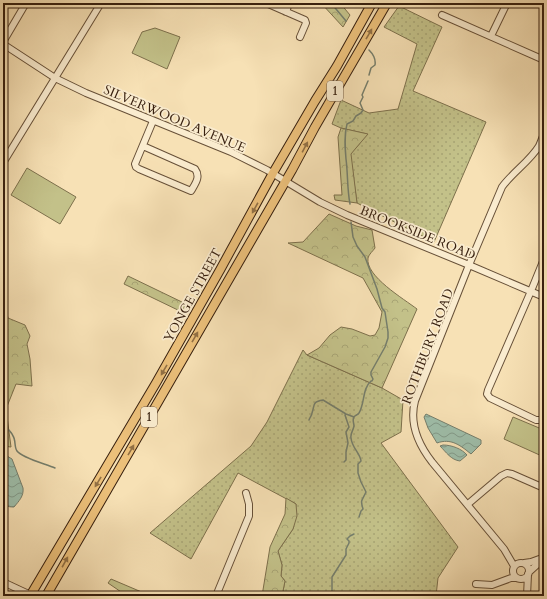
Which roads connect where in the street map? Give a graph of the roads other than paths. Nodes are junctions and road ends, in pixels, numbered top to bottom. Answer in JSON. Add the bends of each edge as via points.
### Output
{"nodes":[{"id":1,"x":26,"y":3,"type":"edge"},
{"id":2,"x":101,"y":3,"type":"edge"},
{"id":3,"x":266,"y":3,"type":"edge"},
{"id":4,"x":289,"y":3,"type":"edge"},
{"id":5,"x":372,"y":3,"type":"edge"},
{"id":6,"x":387,"y":3,"type":"edge"},
{"id":7,"x":507,"y":3,"type":"edge"},
{"id":8,"x":286,"y":12,"type":"junction"},
{"id":9,"x":442,"y":15,"type":"dead end"},
{"id":10,"x":491,"y":36,"type":"junction"},
{"id":11,"x":300,"y":37,"type":"dead end"},
{"id":12,"x":3,"y":43,"type":"edge"},
{"id":13,"x":544,"y":60,"type":"edge"},
{"id":14,"x":55,"y":78,"type":"junction"},
{"id":15,"x":153,"y":121,"type":"junction"},
{"id":16,"x":544,"y":134,"type":"edge"},
{"id":17,"x":143,"y":146,"type":"junction"},
{"id":18,"x":3,"y":163,"type":"edge"},
{"id":19,"x":273,"y":173,"type":"junction"},
{"id":20,"x":286,"y":181,"type":"junction"},
{"id":21,"x":544,"y":259,"type":"edge"},
{"id":22,"x":469,"y":264,"type":"junction"},
{"id":23,"x":531,"y":291,"type":"junction"},
{"id":24,"x":544,"y":297,"type":"edge"},
{"id":25,"x":544,"y":418,"type":"edge"},
{"id":26,"x":544,"y":488,"type":"edge"},
{"id":27,"x":246,"y":493,"type":"dead end"},
{"id":28,"x":468,"y":504,"type":"junction"},
{"id":29,"x":504,"y":549,"type":"junction"},
{"id":30,"x":544,"y":558,"type":"edge"},
{"id":31,"x":523,"y":563,"type":"junction"},
{"id":32,"x":513,"y":568,"type":"junction"},
{"id":33,"x":528,"y":573,"type":"junction"},
{"id":34,"x":517,"y":578,"type":"junction"},
{"id":35,"x":3,"y":582,"type":"edge"},
{"id":36,"x":497,"y":582,"type":"junction"},
{"id":37,"x":476,"y":584,"type":"dead end"},
{"id":38,"x":31,"y":596,"type":"edge"},
{"id":39,"x":46,"y":596,"type":"edge"},
{"id":40,"x":216,"y":596,"type":"edge"},
{"id":41,"x":527,"y":596,"type":"edge"}],
"edges":[{"from":1,"to":12,"type":"street"},
{"from":2,"to":14,"type":"street"},
{"from":3,"to":8,"type":"street"},
{"from":4,"to":8,"type":"street"},
{"from":5,"to":19,"type":"main road","name":"YONGE STREET","number":"1"},
{"from":20,"to":6,"type":"main road","name":"YONGE STREET","number":"1","one_way":true},
{"from":7,"to":10,"type":"street"},
{"from":8,"to":11,"type":"street","via":[[305,20]]},
{"from":9,"to":10,"type":"street"},
{"from":10,"to":13,"type":"street"},
{"from":12,"to":14,"type":"street","name":"SILVERWOOD AVENUE"},
{"from":14,"to":15,"type":"street","name":"SILVERWOOD AVENUE"},
{"from":14,"to":18,"type":"street"},
{"from":15,"to":17,"type":"street"},
{"from":15,"to":19,"type":"street","name":"SILVERWOOD AVENUE","via":[[216,145]]},
{"from":16,"to":22,"type":"street","name":"ROTHBURY ROAD","via":[[533,154],[502,187]]},
{"from":17,"to":17,"type":"street","via":[[135,164],[138,168],[191,191],[198,175],[195,169]]},
{"from":19,"to":20,"type":"street","name":"SILVERWOOD AVENUE"},
{"from":19,"to":38,"type":"main road","name":"YONGE STREET","number":"1","one_way":true,"via":[[156,383]]},
{"from":20,"to":22,"type":"street","name":"BROOKSIDE ROAD","via":[[347,215]]},
{"from":39,"to":20,"type":"main road","name":"YONGE STREET","number":"1","one_way":true},
{"from":21,"to":23,"type":"street"},
{"from":22,"to":23,"type":"street","name":"BROOKSIDE ROAD"},
{"from":22,"to":28,"type":"street","name":"ROTHBURY ROAD","via":[[415,401],[413,415],[416,434],[422,448]]},
{"from":23,"to":24,"type":"street","name":"BROOKSIDE ROAD"},
{"from":23,"to":25,"type":"street","via":[[487,394],[494,401],[536,420]]},
{"from":26,"to":28,"type":"street","via":[[507,473]]},
{"from":27,"to":40,"type":"street","via":[[249,516]]},
{"from":28,"to":29,"type":"street","name":"ROTHBURY ROAD"},
{"from":29,"to":31,"type":"street","name":"ROTHBURY ROAD"},
{"from":29,"to":32,"type":"street","name":"ROTHBURY ROAD"},
{"from":30,"to":31,"type":"street"},
{"from":30,"to":33,"type":"street"},
{"from":31,"to":32,"type":"street","via":[[517,563]]},
{"from":31,"to":33,"type":"street","via":[[528,567]]},
{"from":32,"to":34,"type":"street"},
{"from":32,"to":36,"type":"street"},
{"from":33,"to":34,"type":"street","via":[[523,578]]},
{"from":33,"to":41,"type":"street"},
{"from":34,"to":36,"type":"street"},
{"from":34,"to":41,"type":"street","via":[[522,582]]},
{"from":35,"to":38,"type":"street"},
{"from":36,"to":37,"type":"street","via":[[492,585]]}]}
